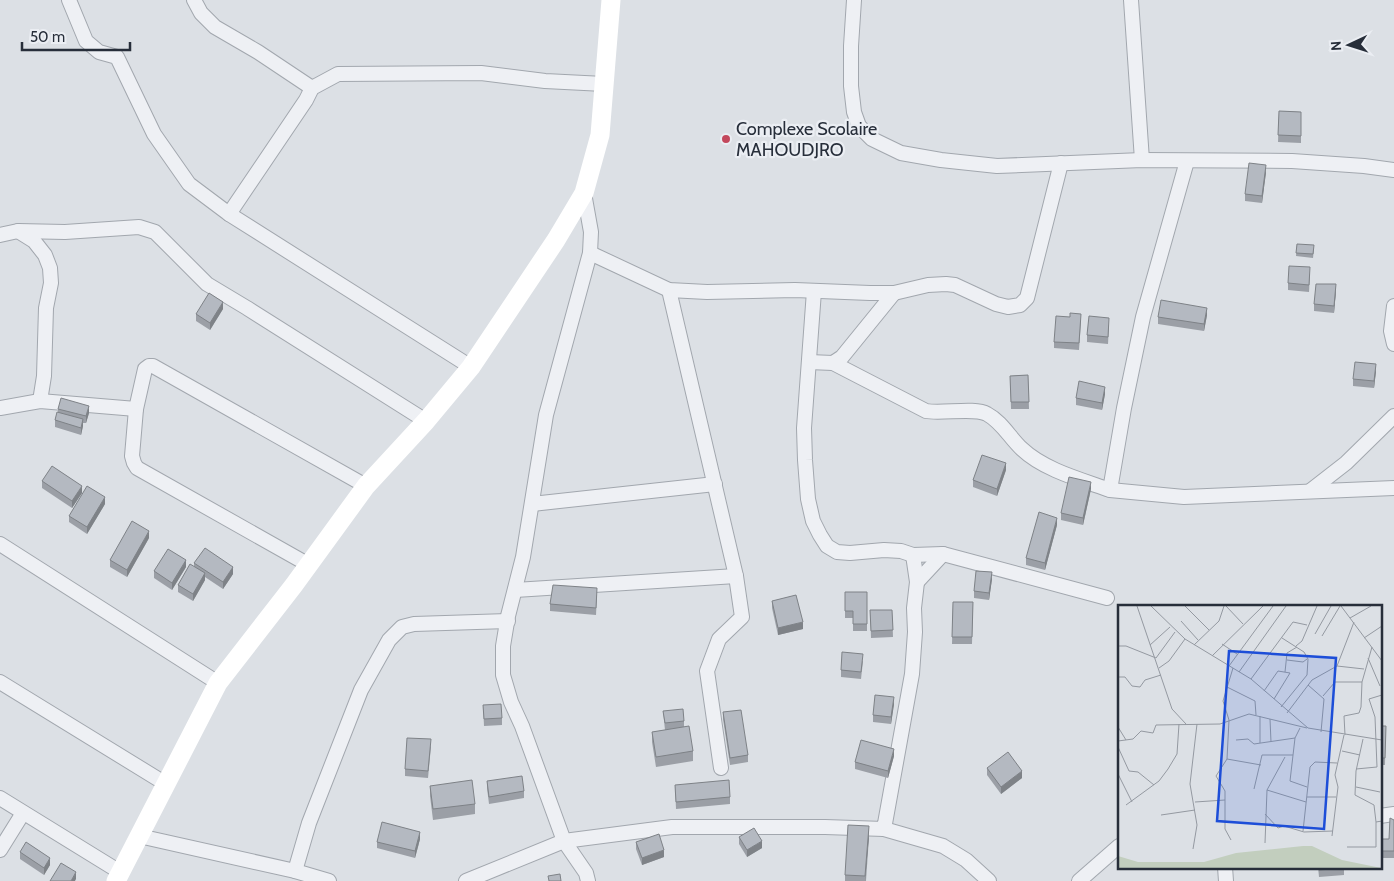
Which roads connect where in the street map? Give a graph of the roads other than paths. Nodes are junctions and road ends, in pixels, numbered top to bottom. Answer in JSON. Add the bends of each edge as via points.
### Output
{"nodes":[{"id":1,"x":69,"y":0,"type":"edge"},
{"id":2,"x":194,"y":0,"type":"edge"},
{"id":3,"x":611,"y":0,"type":"edge"},
{"id":4,"x":854,"y":0,"type":"edge"},
{"id":5,"x":1130,"y":0,"type":"edge"},
{"id":6,"x":604,"y":84,"type":"junction"},
{"id":7,"x":312,"y":88,"type":"junction"},
{"id":8,"x":1142,"y":160,"type":"junction"},
{"id":9,"x":1187,"y":161,"type":"junction"},
{"id":10,"x":1061,"y":163,"type":"junction"},
{"id":11,"x":1394,"y":170,"type":"edge"},
{"id":12,"x":584,"y":193,"type":"junction"},
{"id":13,"x":229,"y":214,"type":"junction"},
{"id":14,"x":18,"y":230,"type":"junction"},
{"id":15,"x":0,"y":235,"type":"edge"},
{"id":16,"x":590,"y":253,"type":"junction"},
{"id":17,"x":670,"y":290,"type":"junction"},
{"id":18,"x":814,"y":291,"type":"junction"},
{"id":19,"x":894,"y":293,"type":"junction"},
{"id":20,"x":1394,"y":306,"type":"edge"},
{"id":21,"x":1394,"y":344,"type":"edge"},
{"id":22,"x":809,"y":362,"type":"junction"},
{"id":23,"x":833,"y":364,"type":"junction"},
{"id":24,"x":471,"y":367,"type":"junction"},
{"id":25,"x":40,"y":401,"type":"junction"},
{"id":26,"x":0,"y":408,"type":"edge"},
{"id":27,"x":136,"y":409,"type":"junction"},
{"id":28,"x":1394,"y":416,"type":"edge"},
{"id":29,"x":426,"y":421,"type":"junction"},
{"id":30,"x":714,"y":484,"type":"junction"},
{"id":31,"x":366,"y":486,"type":"junction"},
{"id":32,"x":1394,"y":488,"type":"edge"},
{"id":33,"x":1110,"y":490,"type":"junction"},
{"id":34,"x":1310,"y":491,"type":"junction"},
{"id":35,"x":532,"y":504,"type":"junction"},
{"id":36,"x":0,"y":544,"type":"edge"},
{"id":37,"x":943,"y":554,"type":"junction"},
{"id":38,"x":913,"y":555,"type":"junction"},
{"id":39,"x":309,"y":566,"type":"junction"},
{"id":40,"x":736,"y":576,"type":"junction"},
{"id":41,"x":917,"y":582,"type":"junction"},
{"id":42,"x":515,"y":590,"type":"junction"},
{"id":43,"x":1108,"y":598,"type":"dead end"},
{"id":44,"x":508,"y":621,"type":"junction"},
{"id":45,"x":0,"y":682,"type":"edge"},
{"id":46,"x":218,"y":683,"type":"junction"},
{"id":47,"x":721,"y":768,"type":"dead end"},
{"id":48,"x":166,"y":784,"type":"junction"},
{"id":49,"x":0,"y":798,"type":"edge"},
{"id":50,"x":23,"y":812,"type":"junction"},
{"id":51,"x":884,"y":829,"type":"junction"},
{"id":52,"x":139,"y":836,"type":"junction"},
{"id":53,"x":564,"y":841,"type":"junction"},
{"id":54,"x":1118,"y":847,"type":"edge"},
{"id":55,"x":0,"y":850,"type":"edge"},
{"id":56,"x":1225,"y":868,"type":"edge"},
{"id":57,"x":295,"y":870,"type":"junction"},
{"id":58,"x":118,"y":877,"type":"edge"},
{"id":59,"x":329,"y":881,"type":"edge"},
{"id":60,"x":466,"y":881,"type":"edge"},
{"id":61,"x":588,"y":881,"type":"edge"},
{"id":62,"x":989,"y":881,"type":"edge"},
{"id":63,"x":1079,"y":881,"type":"edge"},
{"id":64,"x":1226,"y":881,"type":"edge"}],
"edges":[{"from":1,"to":13,"type":"street","via":[[86,41],[99,52],[117,57],[154,134],[189,184]]},
{"from":2,"to":7,"type":"street","via":[[215,27]]},
{"from":3,"to":6,"type":"street"},
{"from":4,"to":10,"type":"street","via":[[851,62],[854,112],[859,126],[872,139],[901,153],[941,160],[997,166]]},
{"from":5,"to":8,"type":"street"},
{"from":6,"to":7,"type":"street","via":[[545,82],[481,74],[338,74]]},
{"from":6,"to":12,"type":"street","via":[[600,135]]},
{"from":7,"to":13,"type":"street"},
{"from":8,"to":9,"type":"street"},
{"from":8,"to":10,"type":"street"},
{"from":9,"to":11,"type":"street","via":[[1292,160]]},
{"from":9,"to":33,"type":"street","via":[[1143,317]]},
{"from":10,"to":19,"type":"street","via":[[1028,298],[1020,306],[996,304],[955,285],[928,285]]},
{"from":12,"to":16,"type":"street","via":[[591,232]]},
{"from":12,"to":24,"type":"street"},
{"from":13,"to":24,"type":"street"},
{"from":14,"to":15,"type":"street"},
{"from":14,"to":25,"type":"street","via":[[34,241],[50,268]]},
{"from":14,"to":29,"type":"street","via":[[65,232],[139,227],[155,232],[207,284]]},
{"from":16,"to":17,"type":"street"},
{"from":16,"to":35,"type":"street","via":[[546,415]]},
{"from":17,"to":18,"type":"street"},
{"from":17,"to":30,"type":"street"},
{"from":18,"to":19,"type":"street"},
{"from":18,"to":22,"type":"street"},
{"from":19,"to":23,"type":"street"},
{"from":20,"to":21,"type":"street","via":[[1391,331]]},
{"from":22,"to":23,"type":"street"},
{"from":22,"to":38,"type":"street","via":[[805,460],[808,499],[820,535],[827,546],[837,552],[884,550]]},
{"from":23,"to":33,"type":"street","via":[[926,411],[986,413],[1035,460]]},
{"from":24,"to":29,"type":"street"},
{"from":25,"to":26,"type":"street"},
{"from":25,"to":27,"type":"street"},
{"from":27,"to":31,"type":"street","via":[[145,369],[153,366]]},
{"from":27,"to":39,"type":"street","via":[[132,456],[137,468]]},
{"from":28,"to":34,"type":"street","via":[[1346,463]]},
{"from":29,"to":31,"type":"street"},
{"from":30,"to":35,"type":"street"},
{"from":30,"to":40,"type":"street"},
{"from":31,"to":39,"type":"street"},
{"from":32,"to":34,"type":"street"},
{"from":33,"to":34,"type":"street","via":[[1184,497]]},
{"from":35,"to":42,"type":"street"},
{"from":36,"to":46,"type":"street"},
{"from":37,"to":38,"type":"street"},
{"from":37,"to":41,"type":"street"},
{"from":37,"to":43,"type":"street"},
{"from":38,"to":41,"type":"street"},
{"from":39,"to":46,"type":"street"},
{"from":40,"to":42,"type":"street"},
{"from":40,"to":47,"type":"street","via":[[742,617],[719,639],[707,671]]},
{"from":41,"to":51,"type":"street","via":[[912,674]]},
{"from":42,"to":44,"type":"street"},
{"from":44,"to":53,"type":"street","via":[[503,646],[503,675]]},
{"from":44,"to":57,"type":"street","via":[[414,624],[402,626],[389,640],[361,690],[309,823]]},
{"from":45,"to":48,"type":"street"},
{"from":46,"to":48,"type":"street"},
{"from":48,"to":52,"type":"street"},
{"from":49,"to":50,"type":"street"},
{"from":50,"to":55,"type":"street"},
{"from":50,"to":58,"type":"street"},
{"from":51,"to":53,"type":"street","via":[[672,827]]},
{"from":51,"to":62,"type":"street","via":[[943,846],[966,860]]},
{"from":52,"to":57,"type":"street"},
{"from":52,"to":58,"type":"street"},
{"from":53,"to":60,"type":"street"},
{"from":53,"to":61,"type":"street"},
{"from":54,"to":63,"type":"street"},
{"from":56,"to":64,"type":"street"},
{"from":57,"to":59,"type":"street"}]}
